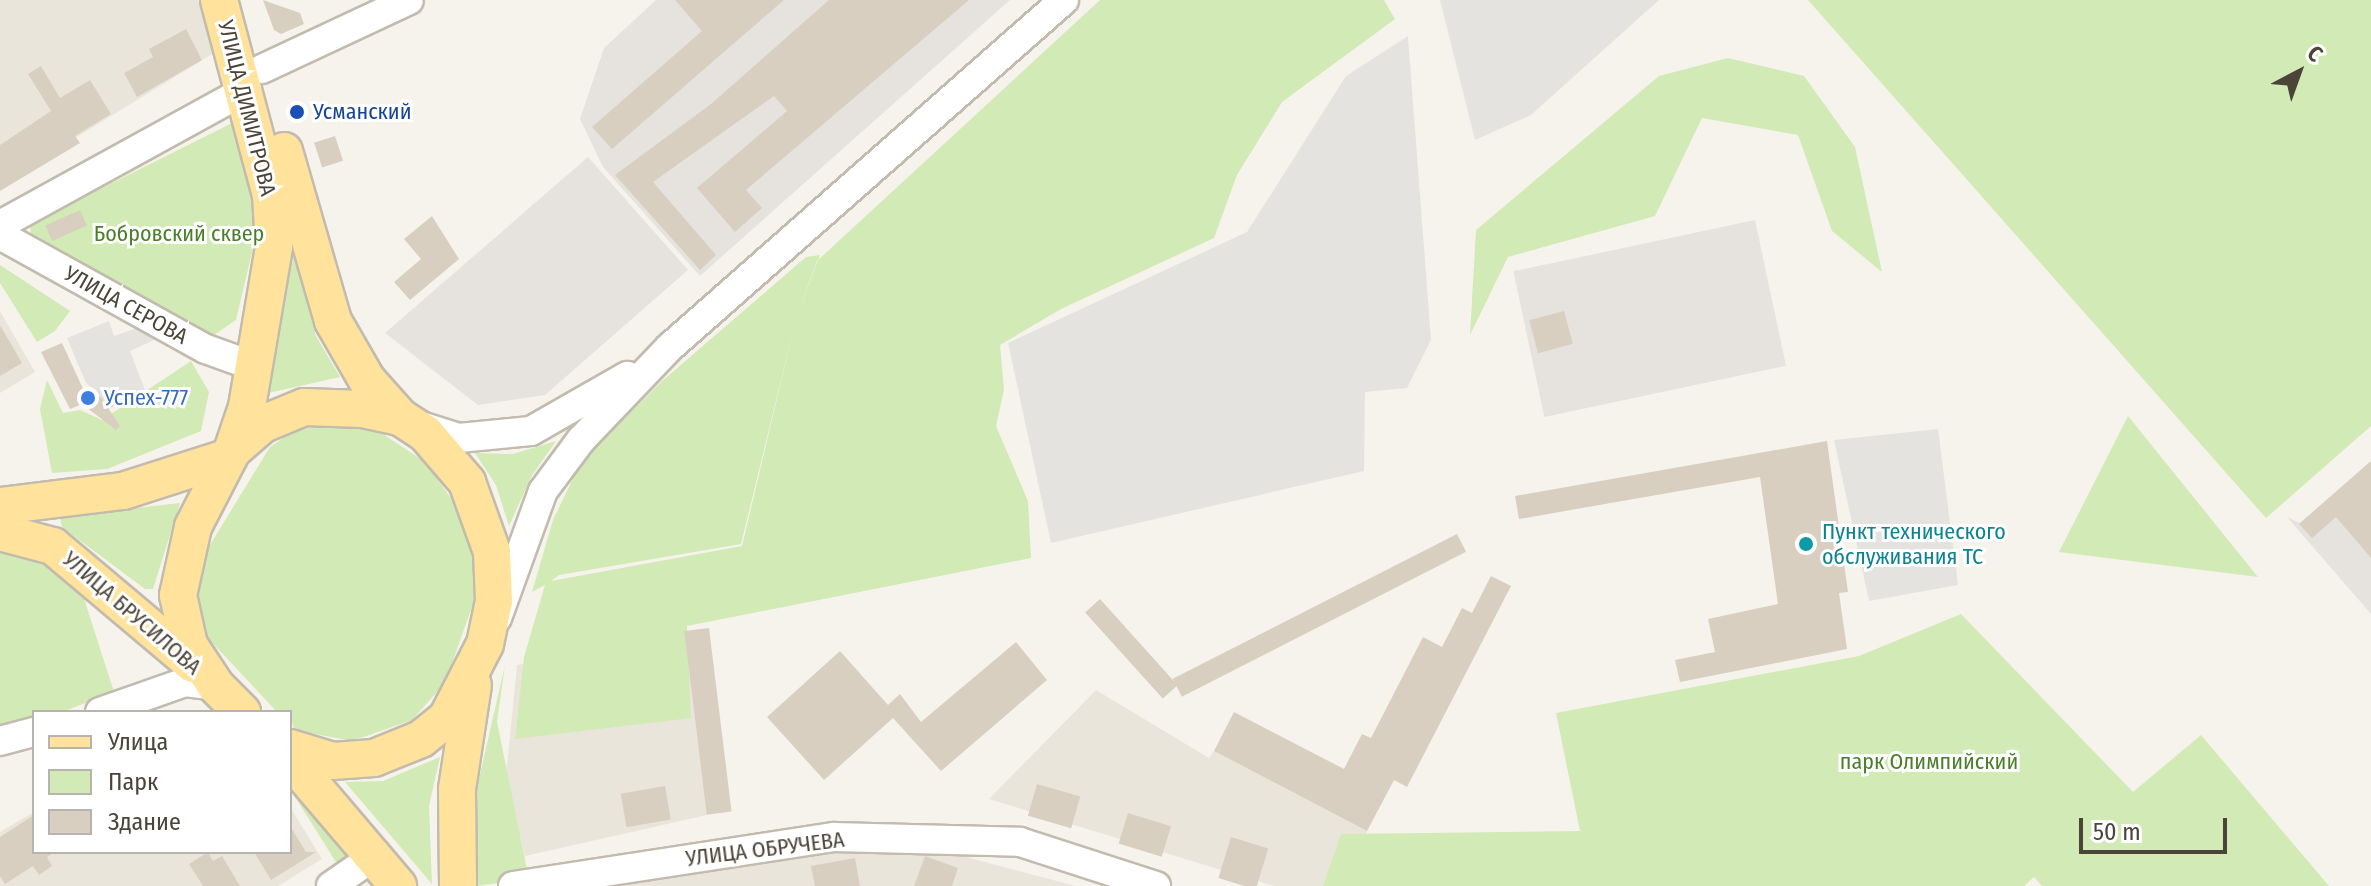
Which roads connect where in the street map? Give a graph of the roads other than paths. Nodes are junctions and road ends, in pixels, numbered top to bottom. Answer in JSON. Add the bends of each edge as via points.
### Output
{"nodes":[{"id":1,"x":219,"y":0,"type":"edge"},
{"id":2,"x":242,"y":0,"type":"edge"},
{"id":3,"x":409,"y":0,"type":"edge"},
{"id":4,"x":1064,"y":0,"type":"edge"},
{"id":5,"x":254,"y":79,"type":"junction"},
{"id":6,"x":0,"y":225,"type":"edge"},
{"id":7,"x":0,"y":235,"type":"edge"},
{"id":8,"x":670,"y":347,"type":"junction"},
{"id":9,"x":256,"y":367,"type":"junction"},
{"id":10,"x":404,"y":419,"type":"junction"},
{"id":11,"x":230,"y":454,"type":"junction"},
{"id":12,"x":0,"y":506,"type":"edge"},
{"id":13,"x":0,"y":532,"type":"edge"},
{"id":14,"x":480,"y":658,"type":"junction"},
{"id":15,"x":216,"y":686,"type":"junction"},
{"id":16,"x":106,"y":710,"type":"edge"},
{"id":17,"x":240,"y":710,"type":"edge"},
{"id":18,"x":32,"y":733,"type":"edge"},
{"id":19,"x":0,"y":741,"type":"edge"},
{"id":20,"x":292,"y":748,"type":"edge"},
{"id":21,"x":292,"y":761,"type":"edge"},
{"id":22,"x":376,"y":855,"type":"junction"},
{"id":23,"x":331,"y":886,"type":"edge"},
{"id":24,"x":398,"y":886,"type":"edge"},
{"id":25,"x":458,"y":886,"type":"edge"},
{"id":26,"x":513,"y":886,"type":"edge"},
{"id":27,"x":1156,"y":886,"type":"edge"}],
"edges":[{"from":1,"to":5,"type":"main road","name":"УЛИЦА ДИМИТРОВА"},
{"from":2,"to":5,"type":"main road","name":"УЛИЦА ДИМИТРОВА"},
{"from":3,"to":5,"type":"street"},
{"from":4,"to":8,"type":"street"},
{"from":5,"to":6,"type":"street"},
{"from":5,"to":9,"type":"main road","name":"УЛИЦА ДИМИТРОВА","via":[[274,247]]},
{"from":5,"to":10,"type":"main road","name":"УЛИЦА ДИМИТРОВА","via":[[333,321],[367,380]]},
{"from":7,"to":9,"type":"street","name":"УЛИЦА СЕРОВА","via":[[206,349]]},
{"from":8,"to":10,"type":"street","via":[[574,411],[531,431],[459,438]]},
{"from":8,"to":14,"type":"street","via":[[581,440],[543,491]]},
{"from":9,"to":11,"type":"main road","name":"УЛИЦА ДИМИТРОВА"},
{"from":10,"to":11,"type":"main road","name":"УЛИЦА ДИМИТРОВА","via":[[362,409],[304,407],[263,424]]},
{"from":10,"to":14,"type":"main road","name":"УЛИЦА ДИМИТРОВА","via":[[462,475],[484,521],[495,583]]},
{"from":11,"to":12,"type":"main road","via":[[164,482]]},
{"from":11,"to":15,"type":"main road","name":"УЛИЦА ДИМИТРОВА","via":[[201,507],[178,578],[183,629]]},
{"from":13,"to":15,"type":"main road","name":"УЛИЦА БРУСИЛОВА","via":[[53,546]]},
{"from":14,"to":20,"type":"main road","name":"УЛИЦА ДИМИТРОВА","via":[[447,718],[395,752],[351,762]]},
{"from":14,"to":25,"type":"main road","name":"УЛИЦА ДИМИТРОВА","via":[[456,804]]},
{"from":15,"to":16,"type":"street","via":[[185,682]]},
{"from":15,"to":17,"type":"main road","name":"УЛИЦА ДИМИТРОВА"},
{"from":18,"to":19,"type":"street"},
{"from":21,"to":22,"type":"main road"},
{"from":22,"to":23,"type":"street"},
{"from":22,"to":24,"type":"main road"},
{"from":26,"to":27,"type":"street","name":"УЛИЦА ОБРУЧЕВА","via":[[834,837],[1020,842]]}]}
